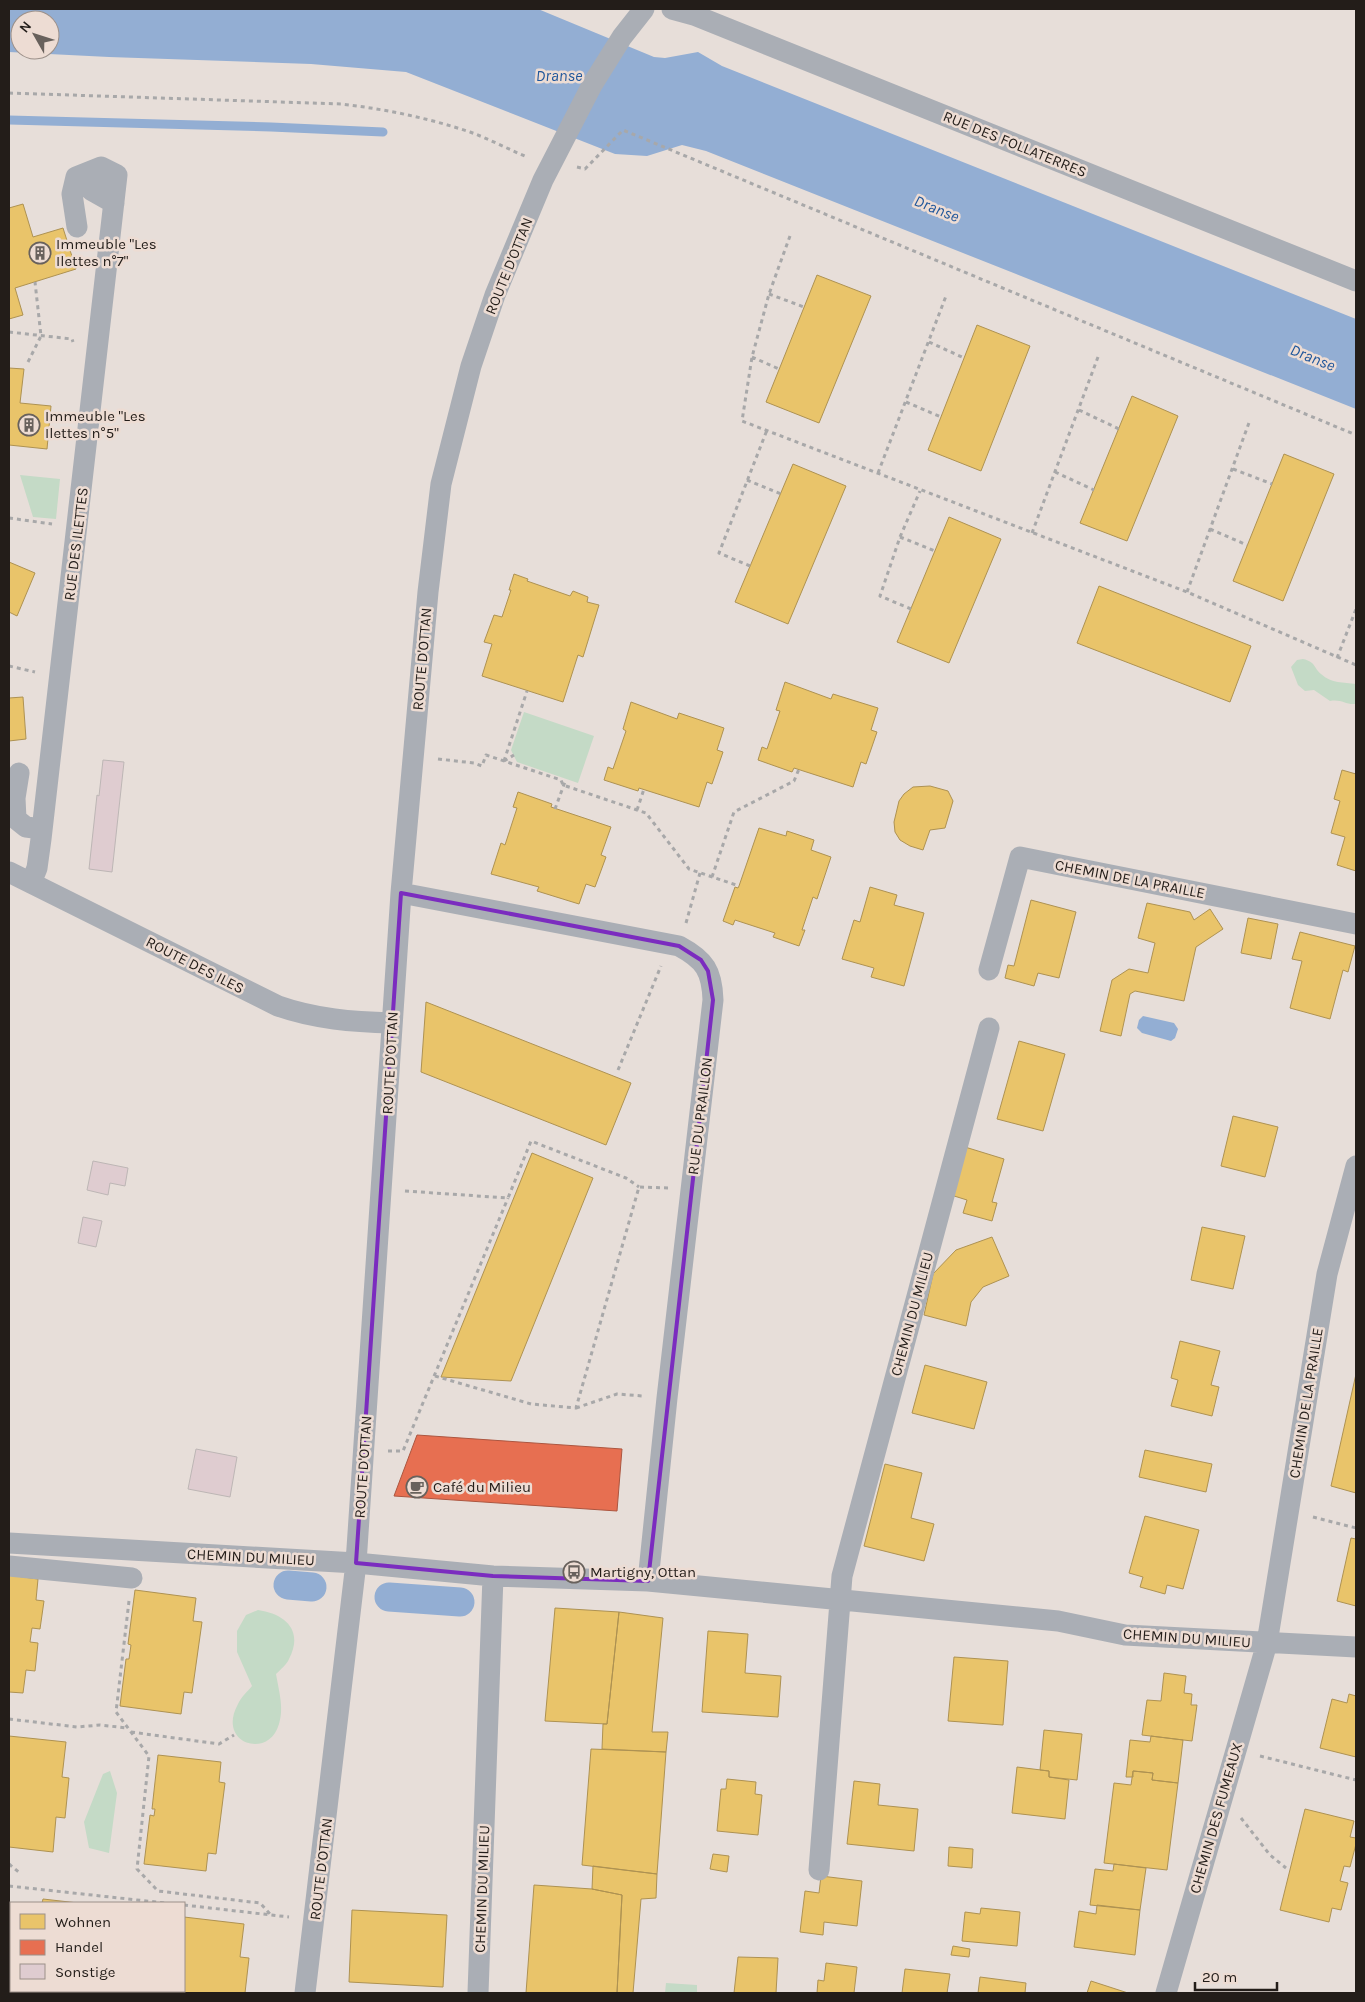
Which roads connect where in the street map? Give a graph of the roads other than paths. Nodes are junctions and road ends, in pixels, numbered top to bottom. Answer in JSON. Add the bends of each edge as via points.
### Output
{"nodes":[{"id":1,"x":644,"y":9,"type":"edge"},
{"id":2,"x":672,"y":9,"type":"edge"},
{"id":3,"x":77,"y":227,"type":"dead end"},
{"id":4,"x":1356,"y":282,"type":"edge"},
{"id":5,"x":19,"y":773,"type":"dead end"},
{"id":6,"x":42,"y":830,"type":"junction"},
{"id":7,"x":9,"y":872,"type":"edge"},
{"id":8,"x":30,"y":883,"type":"junction"},
{"id":9,"x":401,"y":893,"type":"junction"},
{"id":10,"x":1356,"y":924,"type":"edge"},
{"id":11,"x":989,"y":970,"type":"dead end"},
{"id":12,"x":392,"y":1023,"type":"junction"},
{"id":13,"x":988,"y":1028,"type":"dead end"},
{"id":14,"x":1356,"y":1166,"type":"edge"},
{"id":15,"x":9,"y":1543,"type":"edge"},
{"id":16,"x":356,"y":1562,"type":"junction"},
{"id":17,"x":9,"y":1566,"type":"edge"},
{"id":18,"x":493,"y":1576,"type":"junction"},
{"id":19,"x":132,"y":1578,"type":"road end"},
{"id":20,"x":648,"y":1581,"type":"junction"},
{"id":21,"x":840,"y":1601,"type":"junction"},
{"id":22,"x":1267,"y":1643,"type":"junction"},
{"id":23,"x":1356,"y":1647,"type":"edge"},
{"id":24,"x":820,"y":1870,"type":"dead end"},
{"id":25,"x":305,"y":1993,"type":"edge"},
{"id":26,"x":478,"y":1993,"type":"edge"},
{"id":27,"x":1166,"y":1993,"type":"edge"}],
"edges":[{"from":1,"to":9,"type":"street","name":"ROUTE D'OTTAN","via":[[592,85],[563,158],[543,180],[495,295],[471,366],[441,484]]},
{"from":2,"to":4,"type":"street","name":"RUE DES FOLLATERRES","via":[[704,19]]},
{"from":3,"to":6,"type":"street","name":"RUE DES ILETTES","via":[[72,194],[76,177],[101,167],[117,175],[91,190],[114,203]]},
{"from":5,"to":6,"type":"street","via":[[16,819],[26,827]]},
{"from":6,"to":8,"type":"street","name":"RUE DES ILETTES","via":[[37,868]]},
{"from":7,"to":8,"type":"street","name":"ROUTE DES ILES"},
{"from":8,"to":12,"type":"street","name":"ROUTE DES ILES","via":[[278,1006],[335,1020]]},
{"from":9,"to":12,"type":"street","name":"ROUTE D'OTTAN"},
{"from":9,"to":20,"type":"street","name":"RUE DU PRAILLON","via":[[675,945],[701,960],[708,971],[713,1000]]},
{"from":10,"to":11,"type":"street","name":"CHEMIN DE LA PRAILLE","via":[[1020,857]]},
{"from":12,"to":16,"type":"street","name":"ROUTE D'OTTAN"},
{"from":13,"to":21,"type":"street","name":"CHEMIN DU MILIEU","via":[[842,1576]]},
{"from":14,"to":22,"type":"street","name":"CHEMIN DE LA PRAILLE","via":[[1327,1274]]},
{"from":15,"to":16,"type":"street","name":"CHEMIN DU MILIEU"},
{"from":16,"to":18,"type":"street","name":"CHEMIN DU MILIEU"},
{"from":16,"to":25,"type":"street","name":"ROUTE D'OTTAN"},
{"from":17,"to":19,"type":"street"},
{"from":18,"to":20,"type":"street","name":"CHEMIN DU MILIEU"},
{"from":18,"to":26,"type":"street","name":"CHEMIN DU MILIEU"},
{"from":20,"to":21,"type":"street","name":"CHEMIN DU MILIEU"},
{"from":21,"to":22,"type":"street","name":"CHEMIN DU MILIEU","via":[[1058,1621],[1125,1635]]},
{"from":21,"to":24,"type":"street","name":"CHEMIN DU MILIEU"},
{"from":22,"to":23,"type":"street","name":"CHEMIN DU MILIEU"},
{"from":22,"to":27,"type":"street","name":"CHEMIN DES FUMEAUX"}]}
